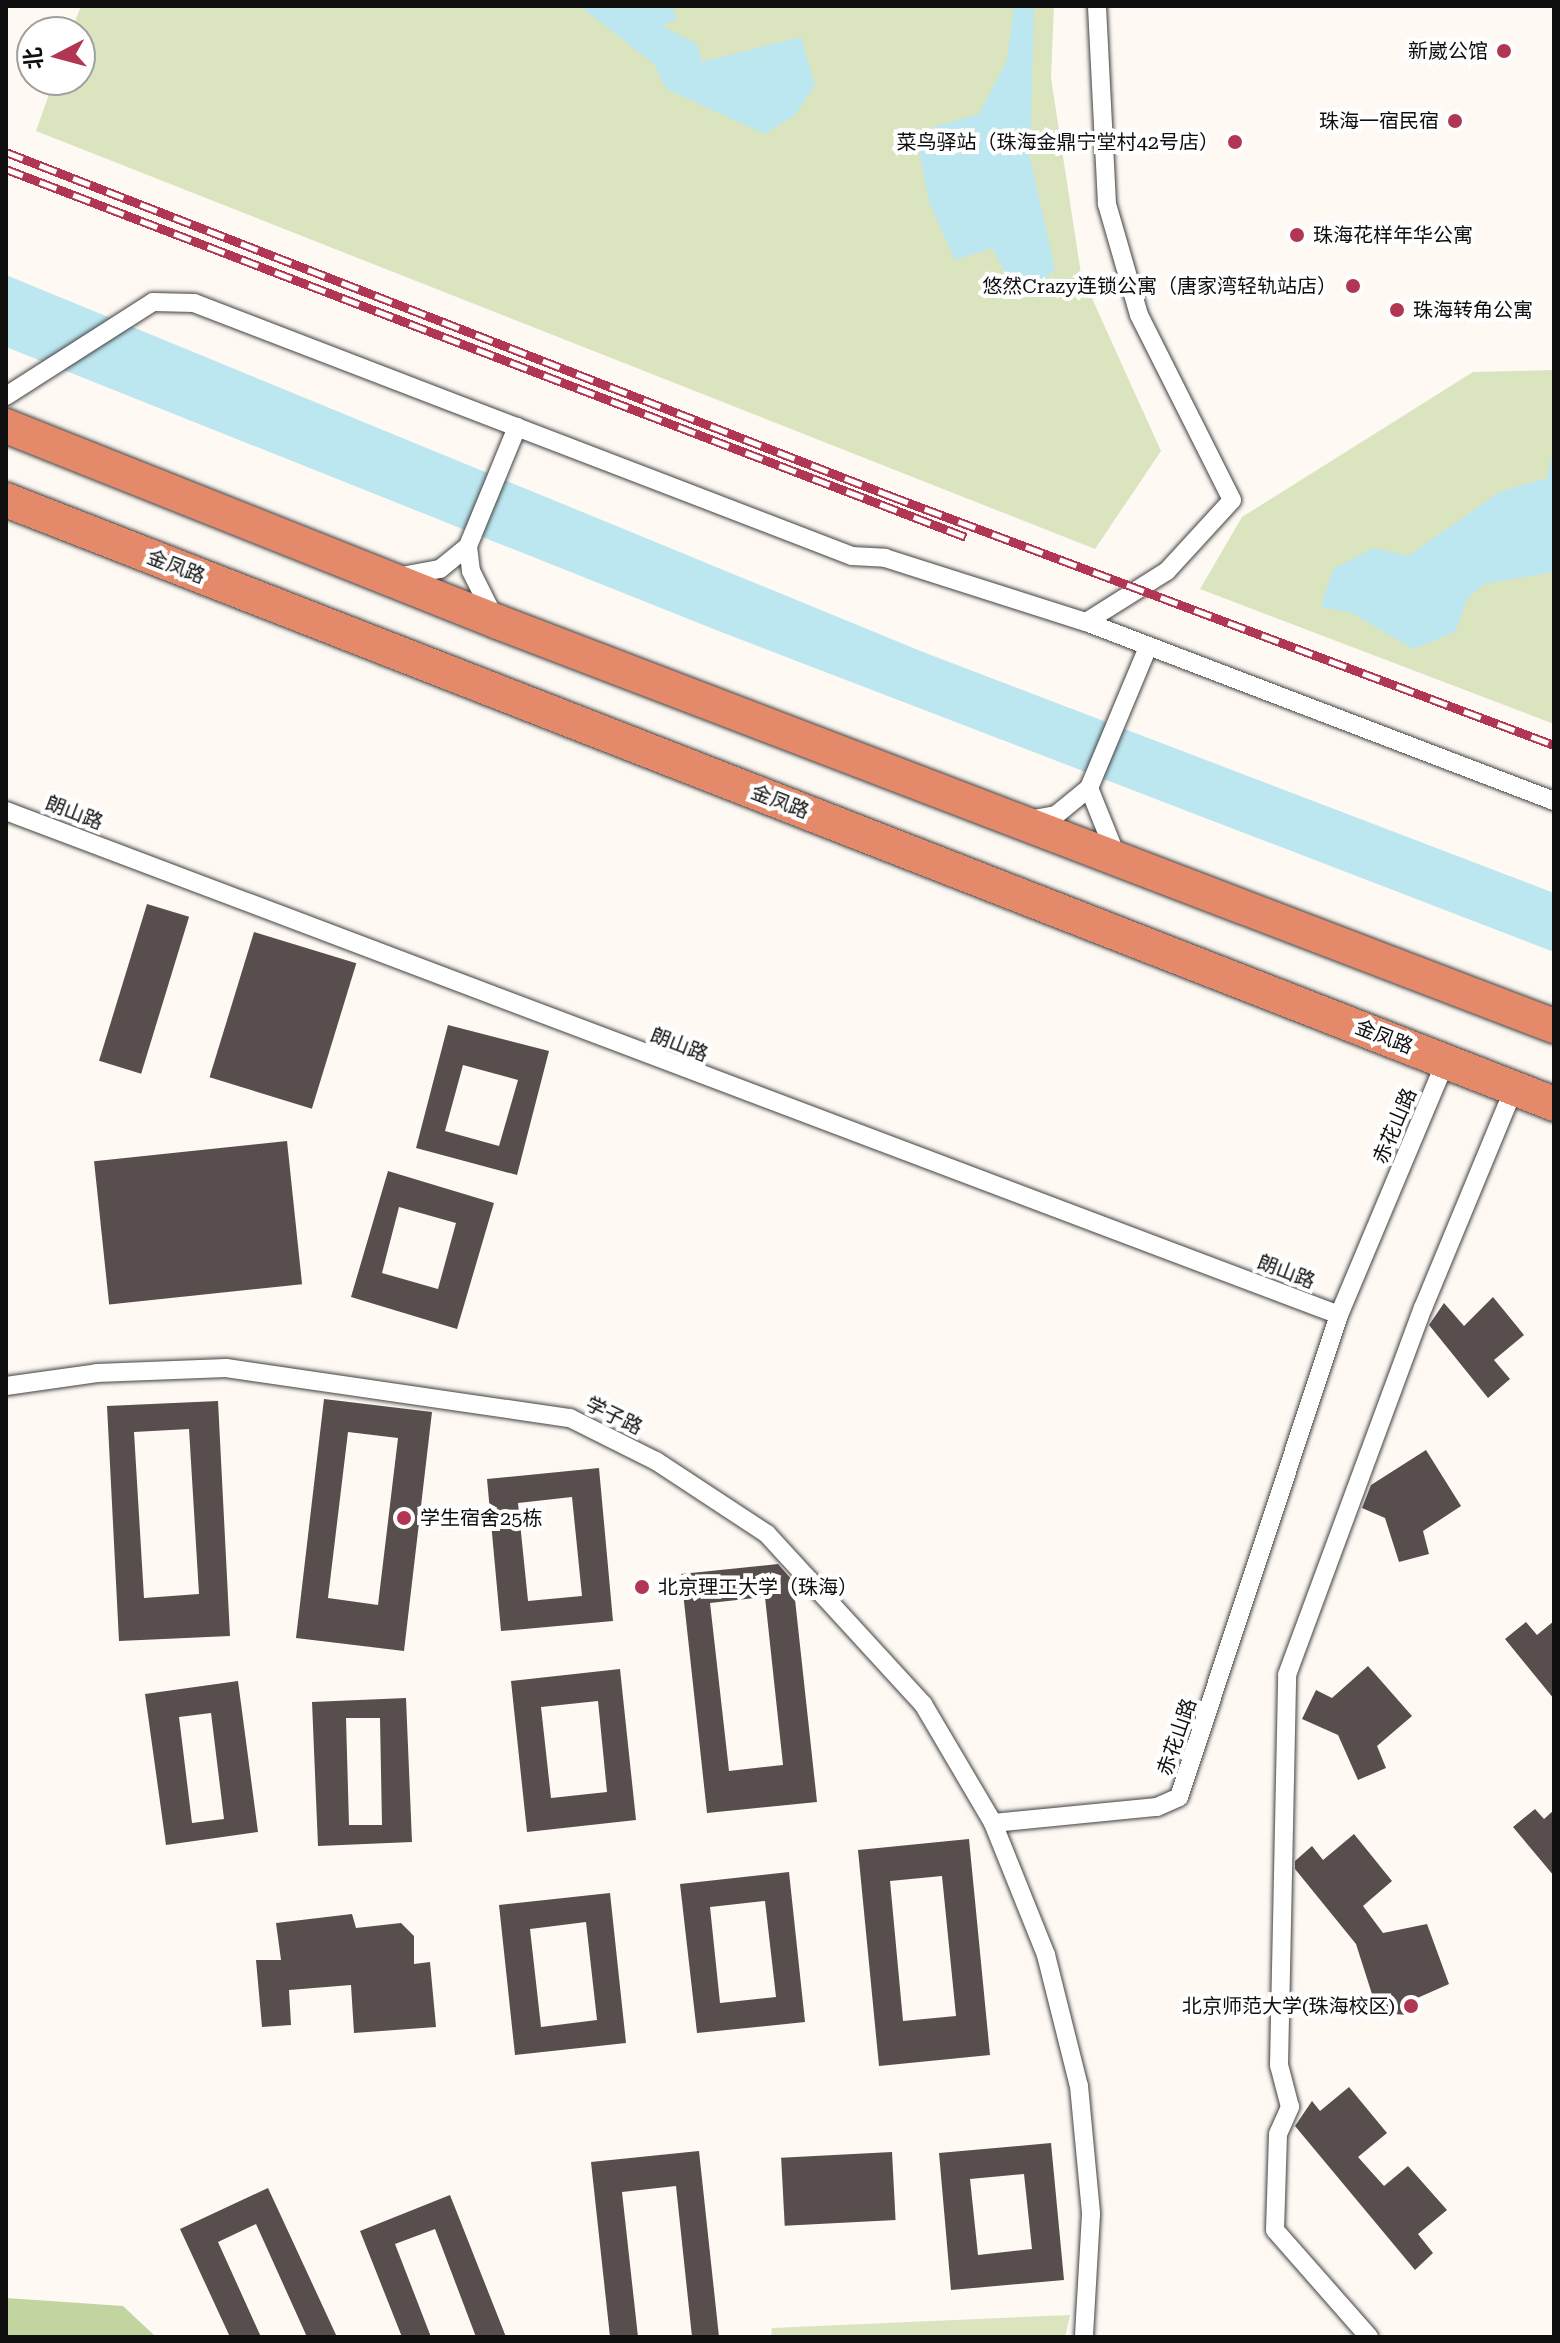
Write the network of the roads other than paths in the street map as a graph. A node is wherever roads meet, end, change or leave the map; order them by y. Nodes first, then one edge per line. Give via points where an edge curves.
1 (1097, 6) edge
2 (6, 396) edge
3 (6, 426) edge
4 (517, 427) junction
5 (6, 500) edge
6 (470, 541) junction
7 (393, 577) junction
8 (498, 622) junction
9 (1086, 622) junction
10 (1148, 647) junction
11 (1089, 788) junction
12 (1554, 801) edge
13 (6, 811) edge
14 (1021, 822) junction
15 (1116, 856) junction
16 (1554, 1026) edge
17 (1446, 1061) junction
18 (1514, 1088) junction
19 (1554, 1104) edge
20 (1339, 1315) junction
21 (6, 1386) edge
22 (993, 1823) junction
23 (1084, 2337) edge
24 (1369, 2337) edge

1 - 9 street via 1107,204 1139,315 1232,500 1167,571
2 - 4 street via 153,302 194,303
3 - 7 highway
4 - 6 street
4 - 9 street via 852,556 885,558
5 - 17 highway, 金凤路
6 - 7 street via 440,569
6 - 8 street via 471,571
7 - 8 highway
8 - 14 highway
9 - 10 street
10 - 11 street
10 - 12 street
11 - 14 street via 1056,815
11 - 15 street
13 - 20 street, 朗山路
14 - 15 highway
15 - 16 highway
17 - 18 highway, 金凤路
17 - 20 street, 赤花山路
18 - 19 highway, 金凤路
18 - 24 street via 1418,1321 1287,1675 1279,2065 1290,2107 1278,2134 1275,2230
20 - 22 street, 赤花山路 via 1179,1797 1157,1807
21 - 22 street, 学子路 via 97,1373 226,1368 570,1418 656,1461 767,1534 923,1704
22 - 23 street via 1046,1955 1079,2086 1091,2214

